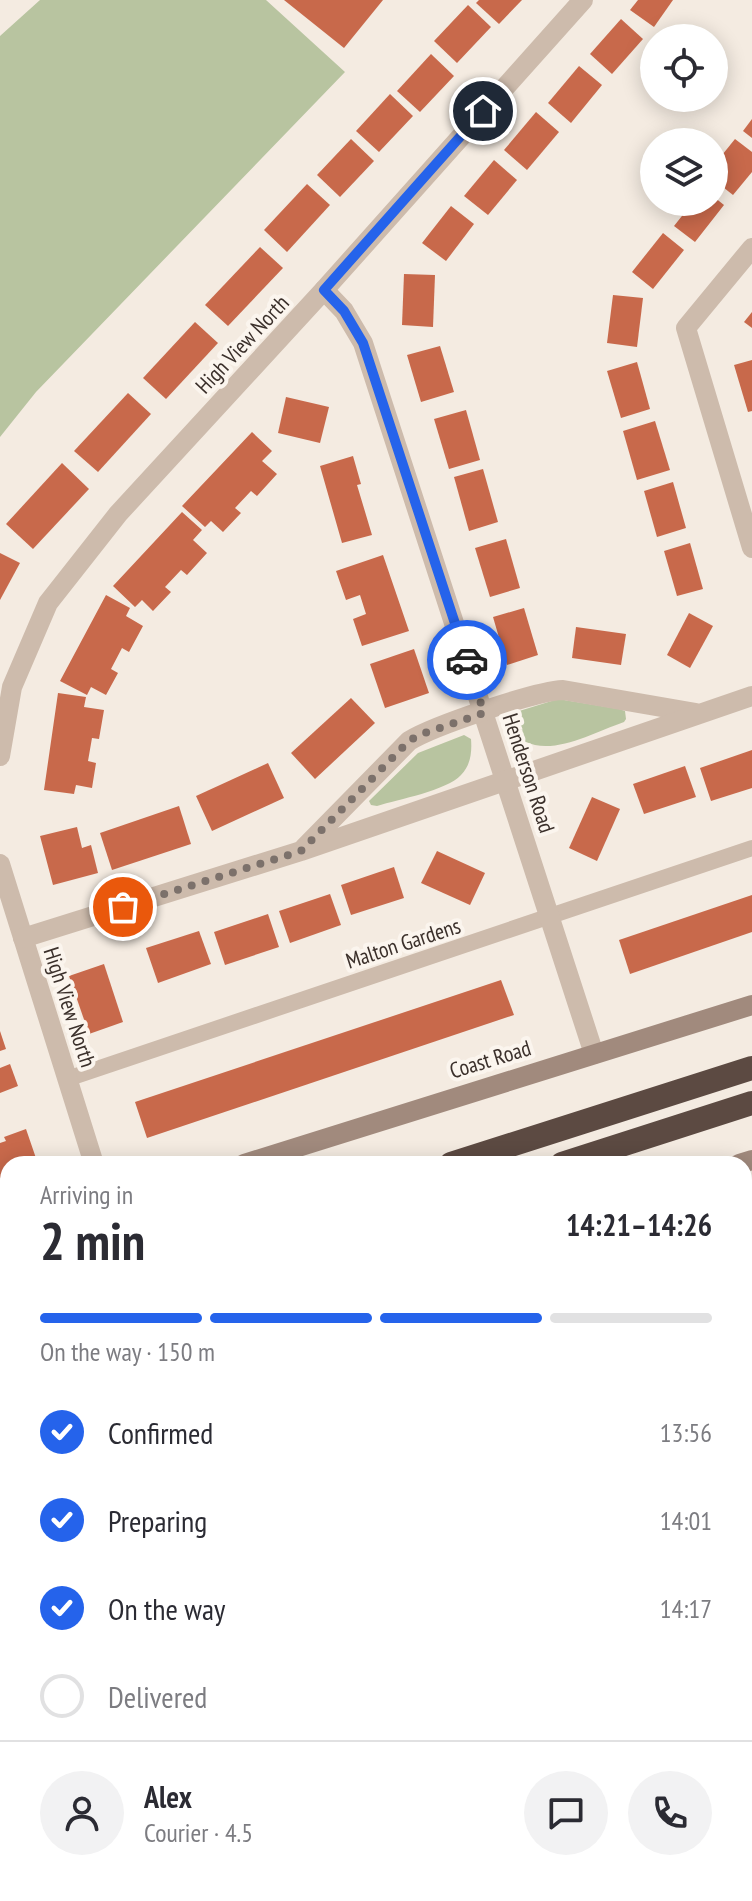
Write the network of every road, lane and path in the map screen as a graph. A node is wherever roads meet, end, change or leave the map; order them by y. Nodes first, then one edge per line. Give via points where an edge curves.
1 (583, 0) edge
2 (752, 248) edge
3 (324, 290) junction
4 (752, 548) edge
5 (752, 696) edge
6 (484, 713) junction
7 (700, 713) junction
8 (0, 756) edge
9 (506, 780) junction
10 (752, 848) edge
11 (301, 851) junction
12 (0, 864) edge
13 (550, 917) junction
14 (23, 938) junction
15 (752, 1005) edge
16 (594, 1054) junction
17 (752, 1068) edge
18 (67, 1079) junction
19 (752, 1103) edge
20 (91, 1156) edge
21 (269, 1156) edge
22 (476, 1156) edge
23 (587, 1156) edge

1 - 3 street, High View North
2 - 4 street via 686,328
3 - 6 street, Henderson Road via 363,343
3 - 8 street, High View North via 118,514 48,603 12,687
5 - 7 street
6 - 7 street via 563,690
6 - 9 street, Henderson Road
6 - 11 street via 409,741
7 - 9 street
9 - 11 street
9 - 13 street, Henderson Road
10 - 13 lane, Malton Gardens
11 - 14 street
12 - 14 street, High View North
13 - 16 street, Henderson Road
13 - 18 lane, Malton Gardens
14 - 18 street, High View North
15 - 16 street, Coast Road
16 - 21 street, Coast Road
17 - 22 highway
18 - 20 street, High View North
19 - 23 highway

